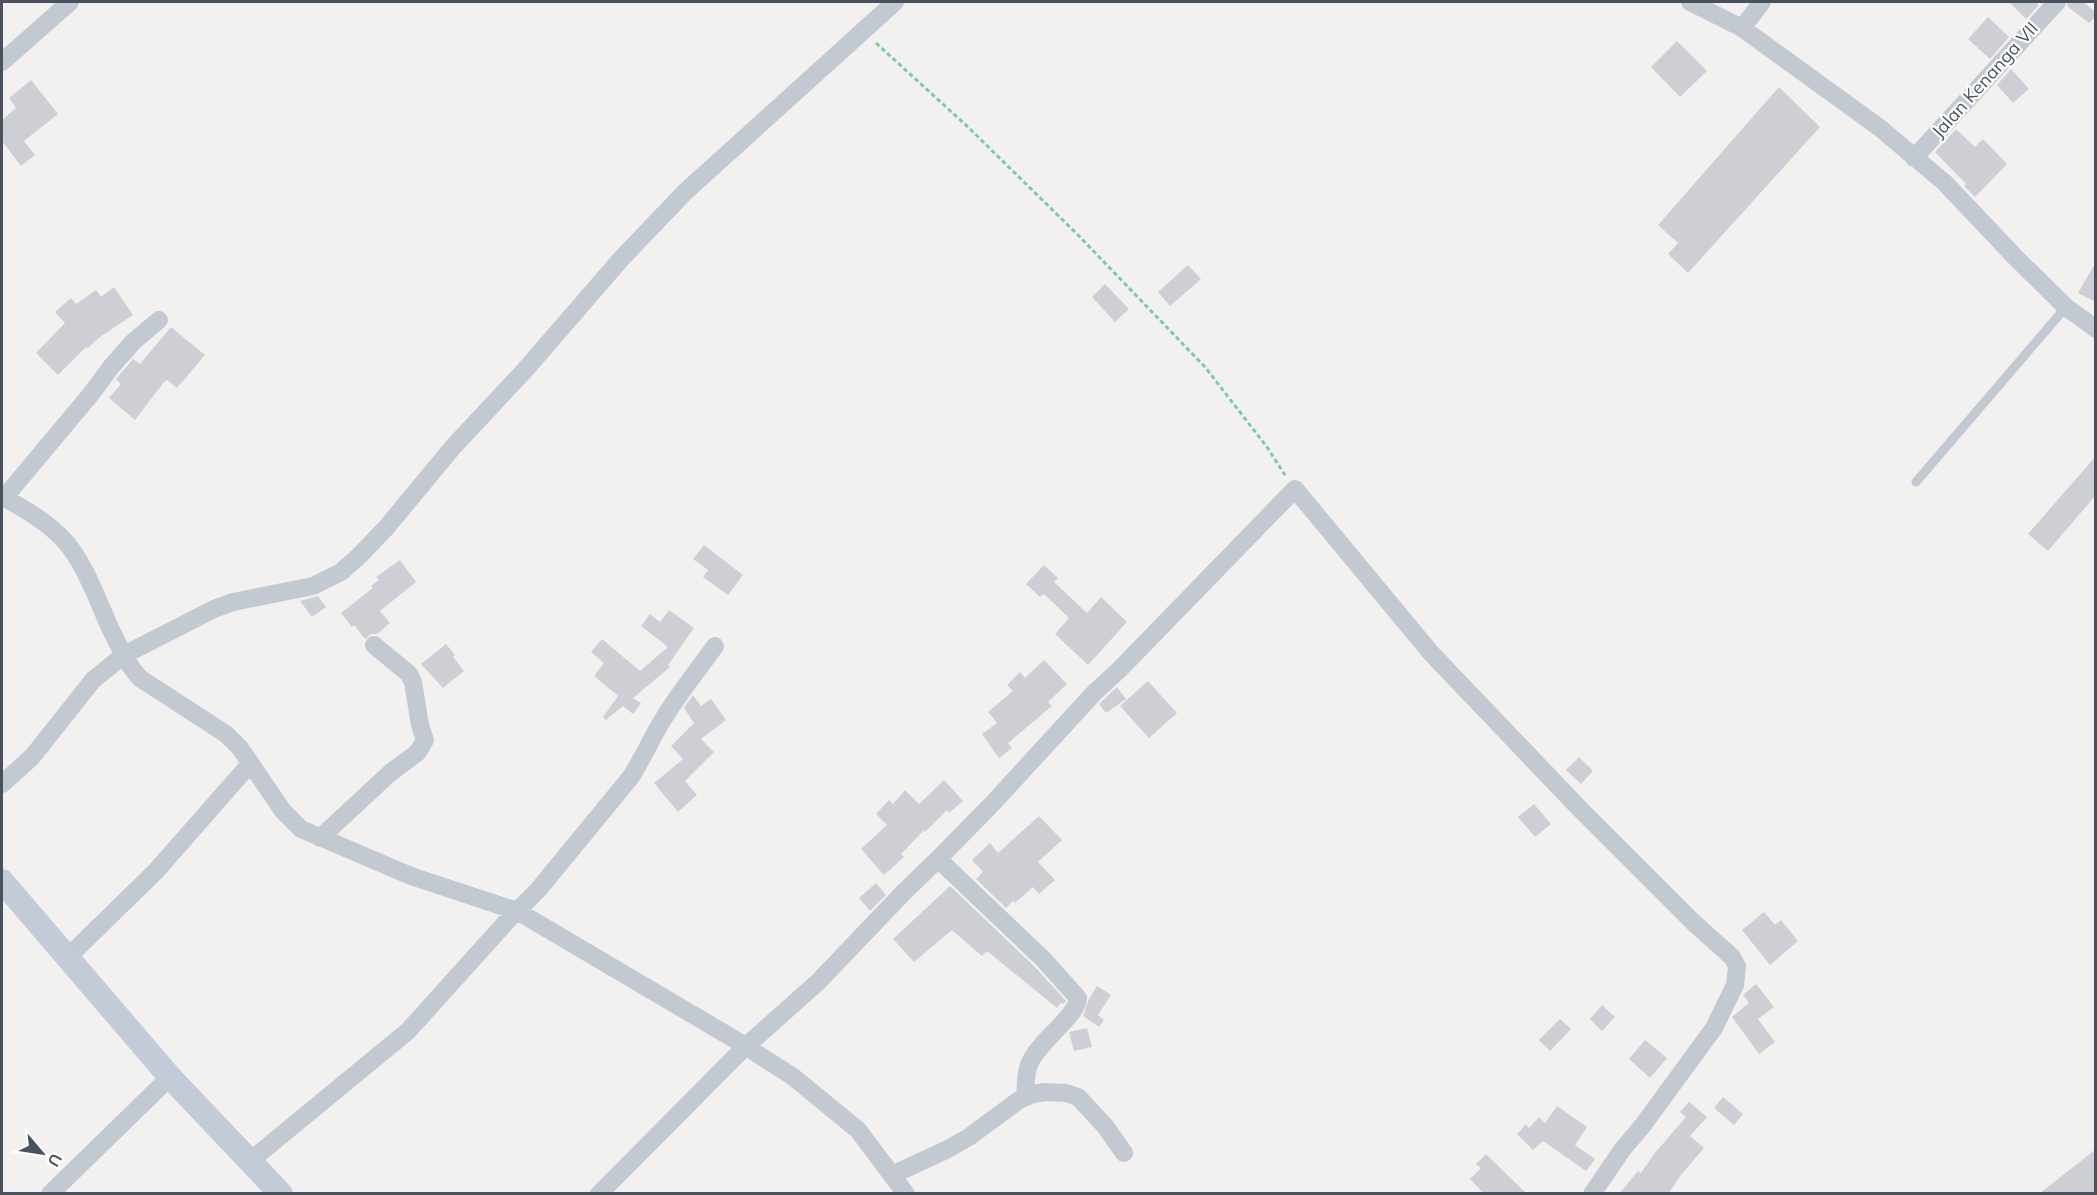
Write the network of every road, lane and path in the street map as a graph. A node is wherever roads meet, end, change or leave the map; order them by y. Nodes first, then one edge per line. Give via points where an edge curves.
1 (70, 2) edge
2 (893, 2) edge
3 (1690, 2) edge
4 (1762, 2) edge
5 (2057, 2) edge
6 (1742, 28) junction
7 (864, 31) junction
8 (2, 62) edge
9 (1914, 158) junction
10 (2066, 307) junction
11 (159, 320) dead end
12 (2096, 329) edge
13 (1916, 482) dead end
14 (1295, 489) junction
15 (3, 498) edge
16 (374, 645) dead end
17 (715, 646) dead end
18 (124, 655) junction
19 (250, 764) junction
20 (2, 784) edge
21 (320, 838) junction
22 (939, 859) junction
23 (2, 881) edge
24 (517, 911) junction
25 (67, 958) junction
26 (745, 1047) junction
27 (170, 1077) junction
28 (1025, 1097) junction
29 (1124, 1153) dead end
30 (250, 1161) junction
31 (892, 1175) junction
32 (50, 1194) edge
33 (281, 1194) edge
34 (599, 1194) edge
35 (906, 1194) edge
36 (1592, 1194) edge

1 - 8 street
2 - 7 street
3 - 6 street
4 - 6 street
5 - 9 street, Jalan Kenanga VII
6 - 9 street via 1880,128
7 - 14 path via 1079,236 1205,367
7 - 18 street via 773,110 621,259 386,528 341,572 313,586 214,609
9 - 10 street via 1945,183
10 - 12 street
10 - 13 lane
11 - 15 street via 111,367
14 - 22 street via 1094,693
14 - 36 street via 1431,653 1737,966 1736,985 1714,1028
15 - 18 street via 51,528 74,552
16 - 21 street via 410,674 425,740 418,752
17 - 24 street via 670,708 630,778
18 - 19 street via 141,679 226,734
18 - 20 street via 93,680 32,757
19 - 21 street via 288,818
19 - 25 street via 156,871
21 - 24 street via 411,876
22 - 26 street via 818,982
22 - 28 street via 1043,958 1078,998 1071,1014 1032,1058
23 - 25 street
24 - 26 street
24 - 30 street via 408,1031
25 - 27 street
26 - 31 street via 792,1076 858,1130
26 - 34 street
27 - 30 street
27 - 32 street
28 - 29 street via 1045,1092 1078,1097 1105,1125
28 - 31 street via 946,1150
30 - 33 street
31 - 35 street

